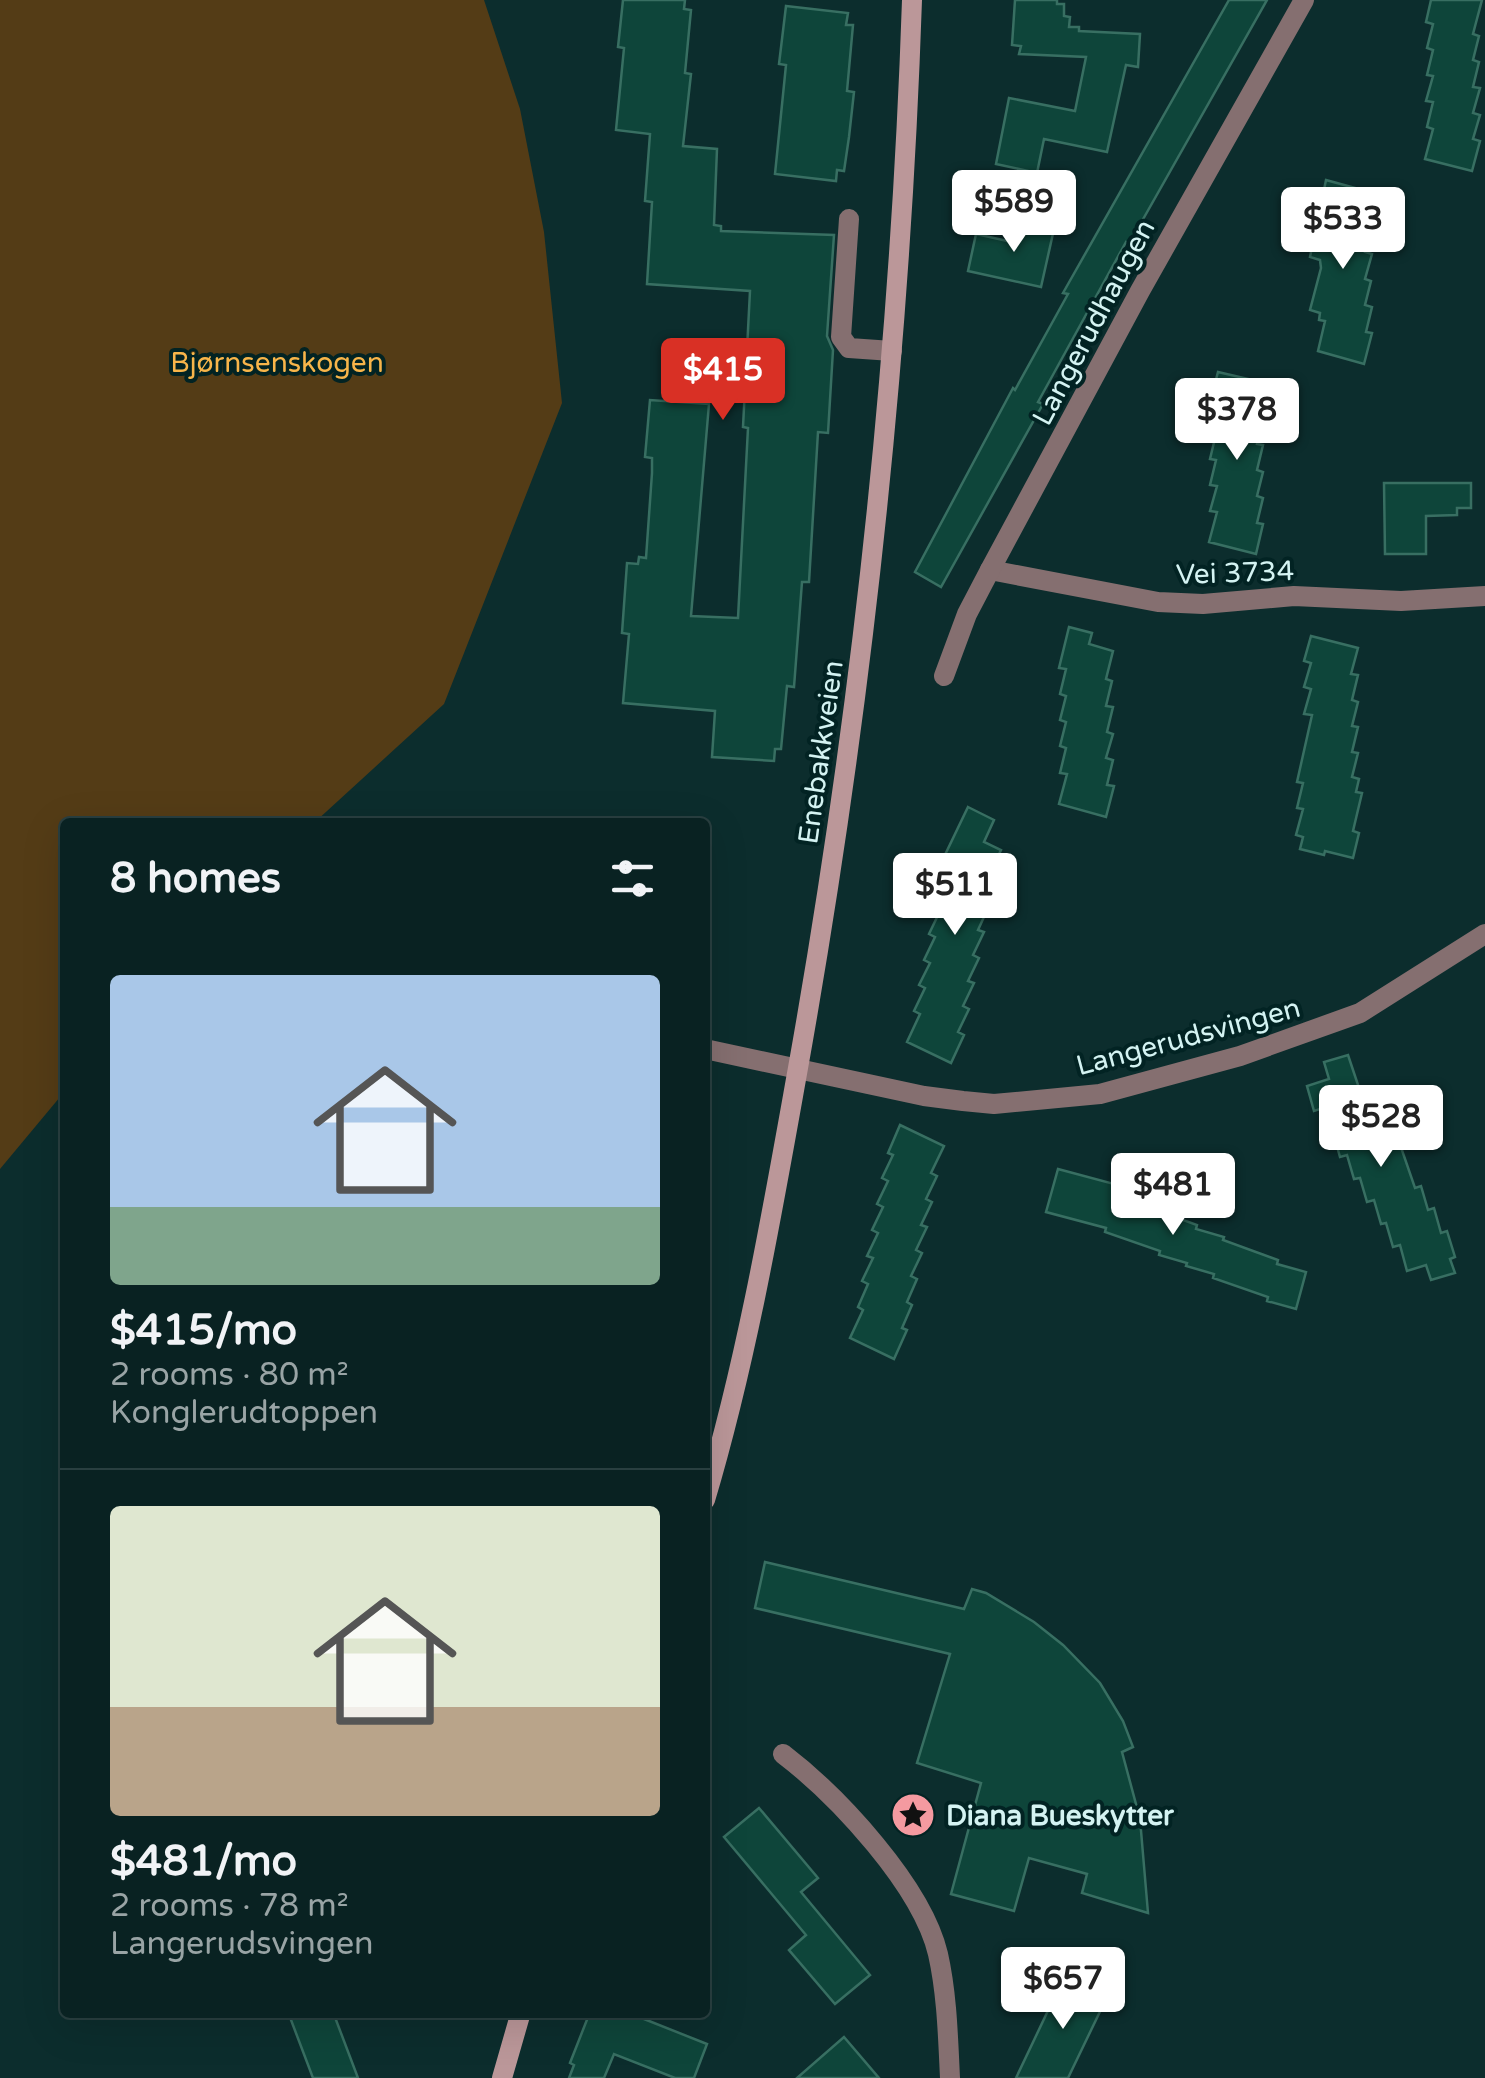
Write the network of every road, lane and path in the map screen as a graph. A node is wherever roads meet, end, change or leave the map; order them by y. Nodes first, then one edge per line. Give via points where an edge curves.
1 (912, 0) edge
2 (1304, 0) edge
3 (848, 219) dead end
4 (892, 352) junction
5 (990, 570) junction
6 (1485, 596) edge
7 (944, 676) dead end
8 (1485, 934) edge
9 (710, 1050) edge
10 (798, 1067) junction
11 (710, 1480) edge
12 (783, 1754) dead end
13 (519, 2018) edge
14 (502, 2078) edge
15 (950, 2078) edge

1 - 4 main road, Enebakkveien
2 - 5 street, Langerudhaugen
3 - 4 street via 841,337 850,348
4 - 10 main road, Enebakkveien via 860,660
5 - 6 street, Vei 3734 via 1158,602
5 - 7 street, Langerudhaugen
8 - 10 street, Langerudsvingen via 1360,1013 1240,1056 1100,1094 994,1104 924,1096
9 - 10 street, Langerudsvingen
10 - 11 main road, Enebakkveien via 750,1321
12 - 15 street via 890,1863 926,1922 938,1953
13 - 14 main road

